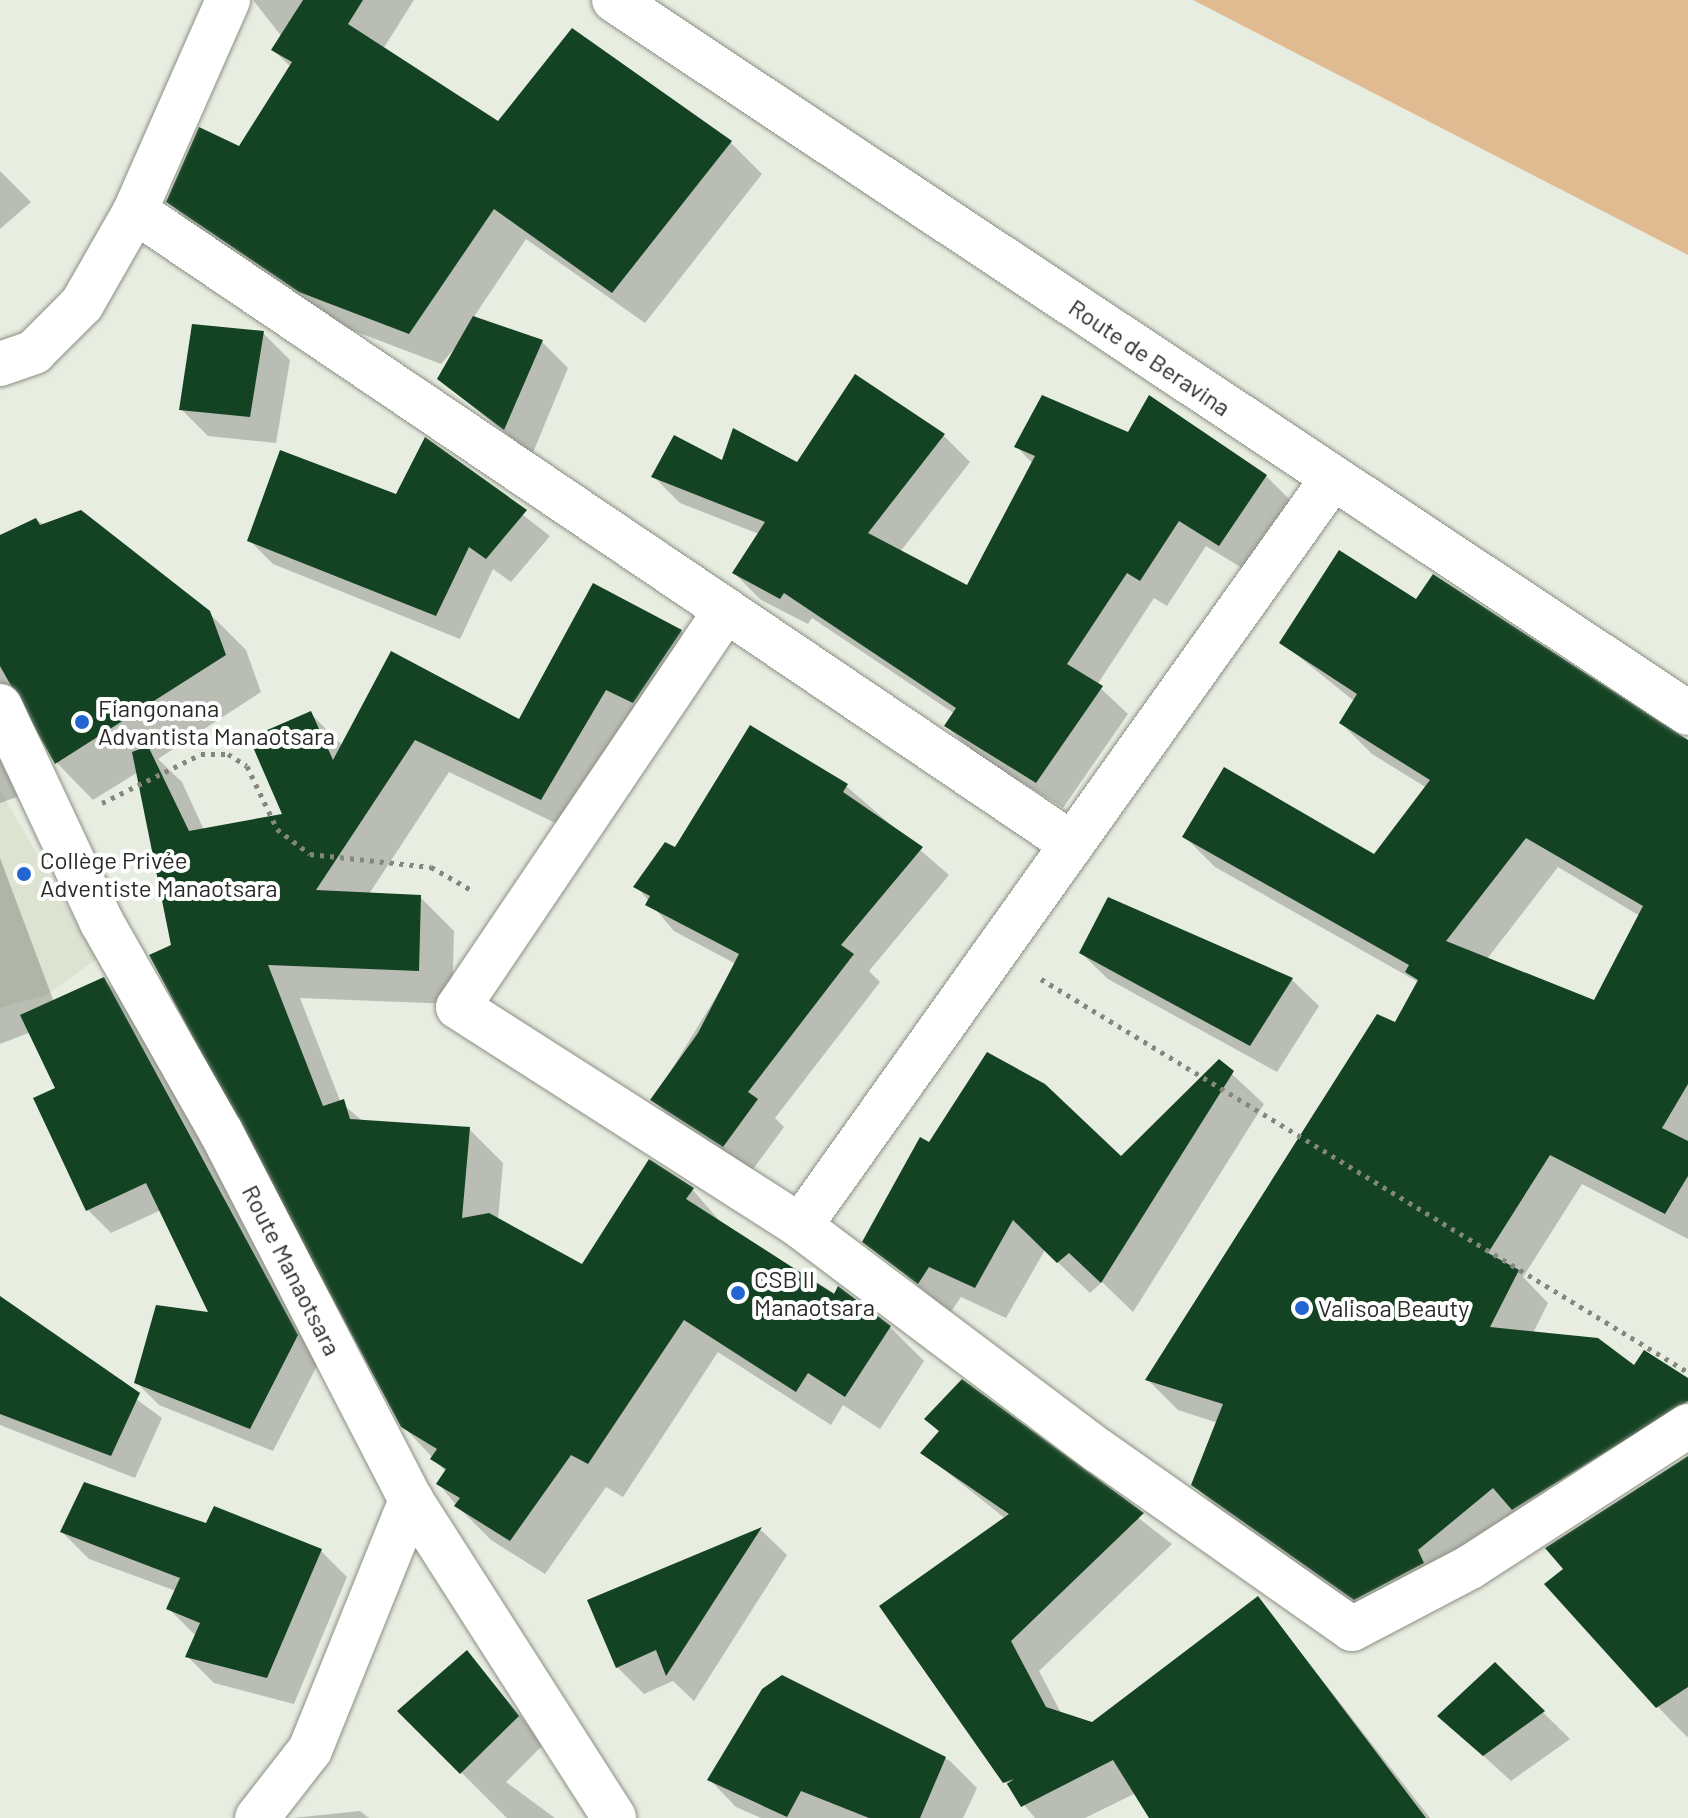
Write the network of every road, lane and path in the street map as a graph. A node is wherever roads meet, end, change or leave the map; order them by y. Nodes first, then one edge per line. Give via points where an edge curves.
1 (228, 0) edge
2 (614, 0) edge
3 (135, 211) junction
4 (0, 364) edge
5 (1332, 479) junction
6 (726, 610) junction
7 (0, 706) edge
8 (1688, 713) edge
9 (56, 825) junction
10 (1072, 844) junction
11 (515, 916) junction
12 (996, 951) junction
13 (800, 1226) junction
14 (1688, 1372) edge
15 (1688, 1426) edge
16 (411, 1500) junction
17 (257, 1818) edge
18 (614, 1818) edge

1 - 3 street
2 - 5 street, Route de Beravina
3 - 4 street via 82,304 34,352
3 - 6 street
5 - 8 street, Route de Beravina
5 - 10 street
6 - 10 street
6 - 11 street
7 - 9 street, Route Manaotsara
9 - 11 path via 201,754 228,754 247,766 277,829 310,854 431,867
9 - 16 street, Route Manaotsara
10 - 12 street
11 - 13 street via 458,1007
12 - 13 street
12 - 14 path
13 - 15 street via 1099,1451 1352,1629 1470,1567
16 - 17 street via 310,1750
16 - 18 street, Route Manaotsara

